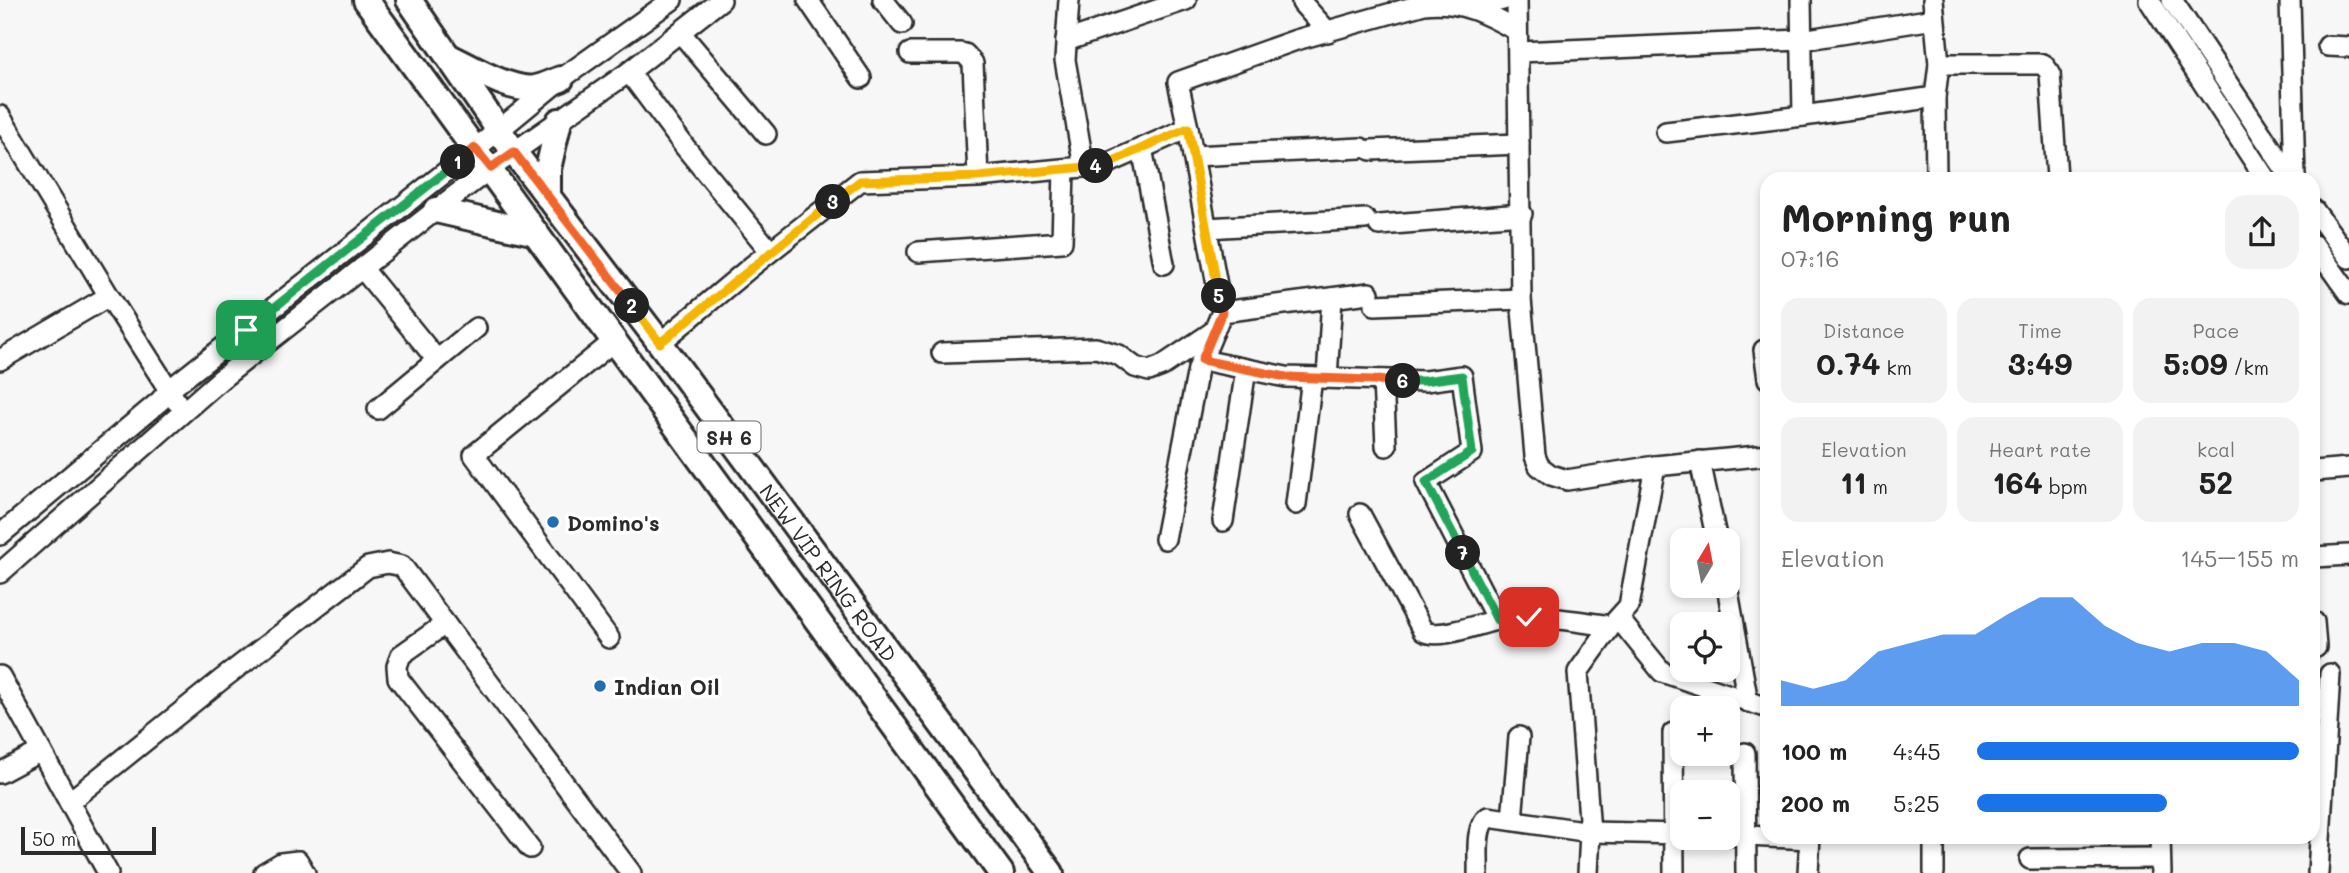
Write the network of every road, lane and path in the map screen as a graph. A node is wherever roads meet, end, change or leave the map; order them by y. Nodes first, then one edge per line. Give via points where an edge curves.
1 (366, 0) edge
2 (408, 0) edge
3 (672, 0) edge
4 (721, 0) edge
5 (808, 0) edge
6 (883, 0) edge
7 (1069, 0) edge
8 (1186, 0) edge
9 (1503, 0) edge
10 (1517, 0) edge
11 (1801, 0) edge
12 (2149, 0) edge
13 (2172, 0) edge
14 (2290, 0) edge
15 (1301, 1) edge
16 (1473, 7) junction
17 (1933, 9) edge
18 (902, 24) dead end
19 (1516, 30) junction
20 (680, 32) junction
21 (1328, 32) junction
22 (1302, 38) junction
23 (1802, 40) junction
24 (1066, 41) junction
25 (2328, 46) dead end
26 (2349, 47) edge
27 (1519, 52) junction
28 (911, 53) dead end
29 (447, 56) junction
30 (1939, 64) junction
31 (629, 72) junction
32 (861, 78) dead end
33 (561, 79) junction
34 (1935, 97) junction
35 (1803, 116) junction
36 (0, 117) edge
37 (559, 121) junction
38 (1188, 128) junction
39 (499, 130) junction
40 (1666, 132) dead end
41 (766, 134) dead end
42 (1519, 144) junction
43 (475, 148) junction
44 (1142, 148) junction
45 (514, 152) junction
46 (1193, 156) junction
47 (1084, 167) junction
48 (491, 168) junction
49 (1064, 169) junction
50 (1936, 172) edge
51 (2057, 172) edge
52 (2261, 172) edge
53 (2289, 172) edge
54 (2293, 172) edge
55 (978, 177) junction
56 (548, 197) junction
57 (436, 210) junction
58 (1522, 215) junction
59 (2320, 218) edge
60 (1207, 228) junction
61 (536, 233) junction
62 (771, 251) junction
63 (2320, 251) edge
64 (918, 252) dead end
65 (2348, 255) edge
66 (2320, 256) edge
67 (1164, 264) dead end
68 (362, 268) junction
69 (2349, 294) edge
70 (109, 296) junction
71 (1332, 298) junction
72 (1521, 299) junction
73 (1222, 312) junction
74 (476, 328) dead end
75 (1214, 331) junction
76 (614, 341) junction
77 (660, 343) junction
78 (942, 353) dead end
79 (0, 360) edge
80 (437, 360) junction
81 (1202, 360) junction
82 (1246, 369) junction
83 (1319, 378) junction
84 (1382, 380) junction
85 (169, 390) junction
86 (378, 409) dead end
87 (183, 412) junction
88 (719, 423) junction
89 (690, 446) junction
90 (1386, 446) dead end
91 (1760, 456) edge
92 (1700, 461) junction
93 (1655, 466) junction
94 (2349, 468) edge
95 (2320, 470) edge
96 (1296, 504) dead end
97 (1360, 514) dead end
98 (1223, 521) dead end
99 (1714, 528) edge
100 (0, 535) edge
101 (1165, 539) dead end
102 (2349, 555) edge
103 (2320, 557) edge
104 (0, 573) edge
105 (1729, 598) edge
106 (1497, 620) junction
107 (1615, 623) junction
108 (445, 624) junction
109 (873, 634) junction
110 (609, 638) dead end
111 (843, 656) junction
112 (2330, 674) dead end
113 (0, 676) edge
114 (1748, 702) junction
115 (1760, 706) edge
116 (1519, 737) dead end
117 (41, 751) junction
118 (1745, 753) dead end
119 (0, 773) edge
120 (69, 802) junction
121 (1740, 805) edge
122 (1512, 820) junction
123 (1590, 832) junction
124 (1670, 834) edge
125 (1740, 836) edge
126 (1760, 837) edge
127 (2320, 840) edge
128 (1810, 844) edge
129 (1934, 844) edge
130 (2160, 844) edge
131 (2320, 844) edge
132 (530, 848) dead end
133 (1740, 848) edge
134 (1677, 850) edge
135 (2030, 859) dead end
136 (2161, 865) edge
137 (108, 873) edge
138 (264, 873) edge
139 (305, 873) edge
140 (631, 873) edge
141 (1001, 873) edge
142 (1051, 873) edge
143 (1478, 873) edge
144 (1587, 873) edge
145 (1674, 873) edge
146 (1746, 873) edge
147 (1808, 873) edge
148 (1934, 873) edge
149 (2318, 873) edge

1 - 43 main road, NEW VIP RING ROAD / SH 6
2 - 29 main road, NEW VIP RING ROAD / SH 6
3 - 33 street
4 - 20 street
5 - 32 street
6 - 18 street
7 - 24 street
8 - 24 street
9 - 16 street
10 - 19 street
11 - 23 street
12 - 52 street
13 - 53 street
14 - 54 street
15 - 21 street
15 - 22 street
16 - 19 street
16 - 21 street via 1440,2
17 - 23 street
17 - 30 street
19 - 27 street
20 - 31 street
20 - 41 street
21 - 22 street
22 - 38 street via 1178,82
23 - 27 street
23 - 35 street
24 - 47 street via 1065,60
25 - 26 street
27 - 42 street
28 - 55 street via 960,53 973,63
29 - 33 main road via 522,88 534,89
29 - 39 main road, NEW VIP RING ROAD / SH 6
30 - 34 street
30 - 51 street via 2043,64 2050,73
31 - 37 street
31 - 62 street
33 - 39 street
34 - 35 street
34 - 50 street
35 - 40 street
36 - 70 street
37 - 45 street
37 - 56 main road via 548,169
38 - 44 street
38 - 46 street
39 - 43 street
39 - 45 main road, NEW VIP RING ROAD / SH 6
42 - 46 street
42 - 58 street
43 - 48 main road, NEW VIP RING ROAD / SH 6
43 - 85 street
44 - 47 street via 1104,165
44 - 67 street
45 - 48 street
45 - 56 main road, NEW VIP RING ROAD / SH 6
46 - 60 street
47 - 49 street
48 - 57 street
48 - 61 main road, NEW VIP RING ROAD / SH 6
49 - 55 street
49 - 64 street via 1062,242
55 - 62 street via 860,181
56 - 77 main road, NEW VIP RING ROAD / SH 6
57 - 61 main road
57 - 68 street
58 - 60 street
58 - 72 street
59 - 65 street
60 - 73 street
61 - 76 main road, NEW VIP RING ROAD / SH 6
62 - 77 street
63 - 65 street
66 - 69 street
68 - 80 street
68 - 87 street
70 - 79 street
70 - 85 street
71 - 72 street
71 - 73 street
71 - 83 street
72 - 93 street via 1539,466 1567,480
73 - 75 street
74 - 80 street
75 - 78 street via 1149,371 1096,348
75 - 81 street
76 - 89 main road, NEW VIP RING ROAD / SH 6
76 - 110 street via 474,455
77 - 88 main road, NEW VIP RING ROAD / SH 6
80 - 86 street
81 - 82 street
81 - 101 street
82 - 83 street
82 - 98 street
83 - 84 street
83 - 96 street
84 - 90 street
84 - 106 street via 1462,376 1472,452 1426,482
85 - 87 street
85 - 100 street
87 - 104 street
88 - 89 main road
88 - 109 main road, NEW VIP RING ROAD / SH 6
89 - 111 main road, NEW VIP RING ROAD / SH 6
91 - 92 street
92 - 93 street
92 - 99 street
93 - 107 street via 1629,606
94 - 95 street
97 - 106 street via 1423,631 1443,634
102 - 103 street
105 - 114 street
106 - 107 street
107 - 114 street via 1662,672
107 - 123 street via 1578,672
108 - 120 street via 402,566 388,562 368,567
108 - 132 street via 401,655 398,678
108 - 140 street
109 - 111 main road
109 - 142 main road, NEW VIP RING ROAD / SH 6
111 - 141 main road, NEW VIP RING ROAD / SH 6
112 - 127 street
113 - 117 street
114 - 115 street
116 - 122 street
117 - 119 street
117 - 120 street
118 - 121 street
120 - 137 street
122 - 123 street
122 - 143 street via 1483,820
123 - 124 street
123 - 144 street
125 - 126 street
128 - 147 street
129 - 148 street
130 - 136 street
131 - 149 street
133 - 146 street
134 - 145 street
135 - 136 street
138 - 139 street via 290,860 298,861

